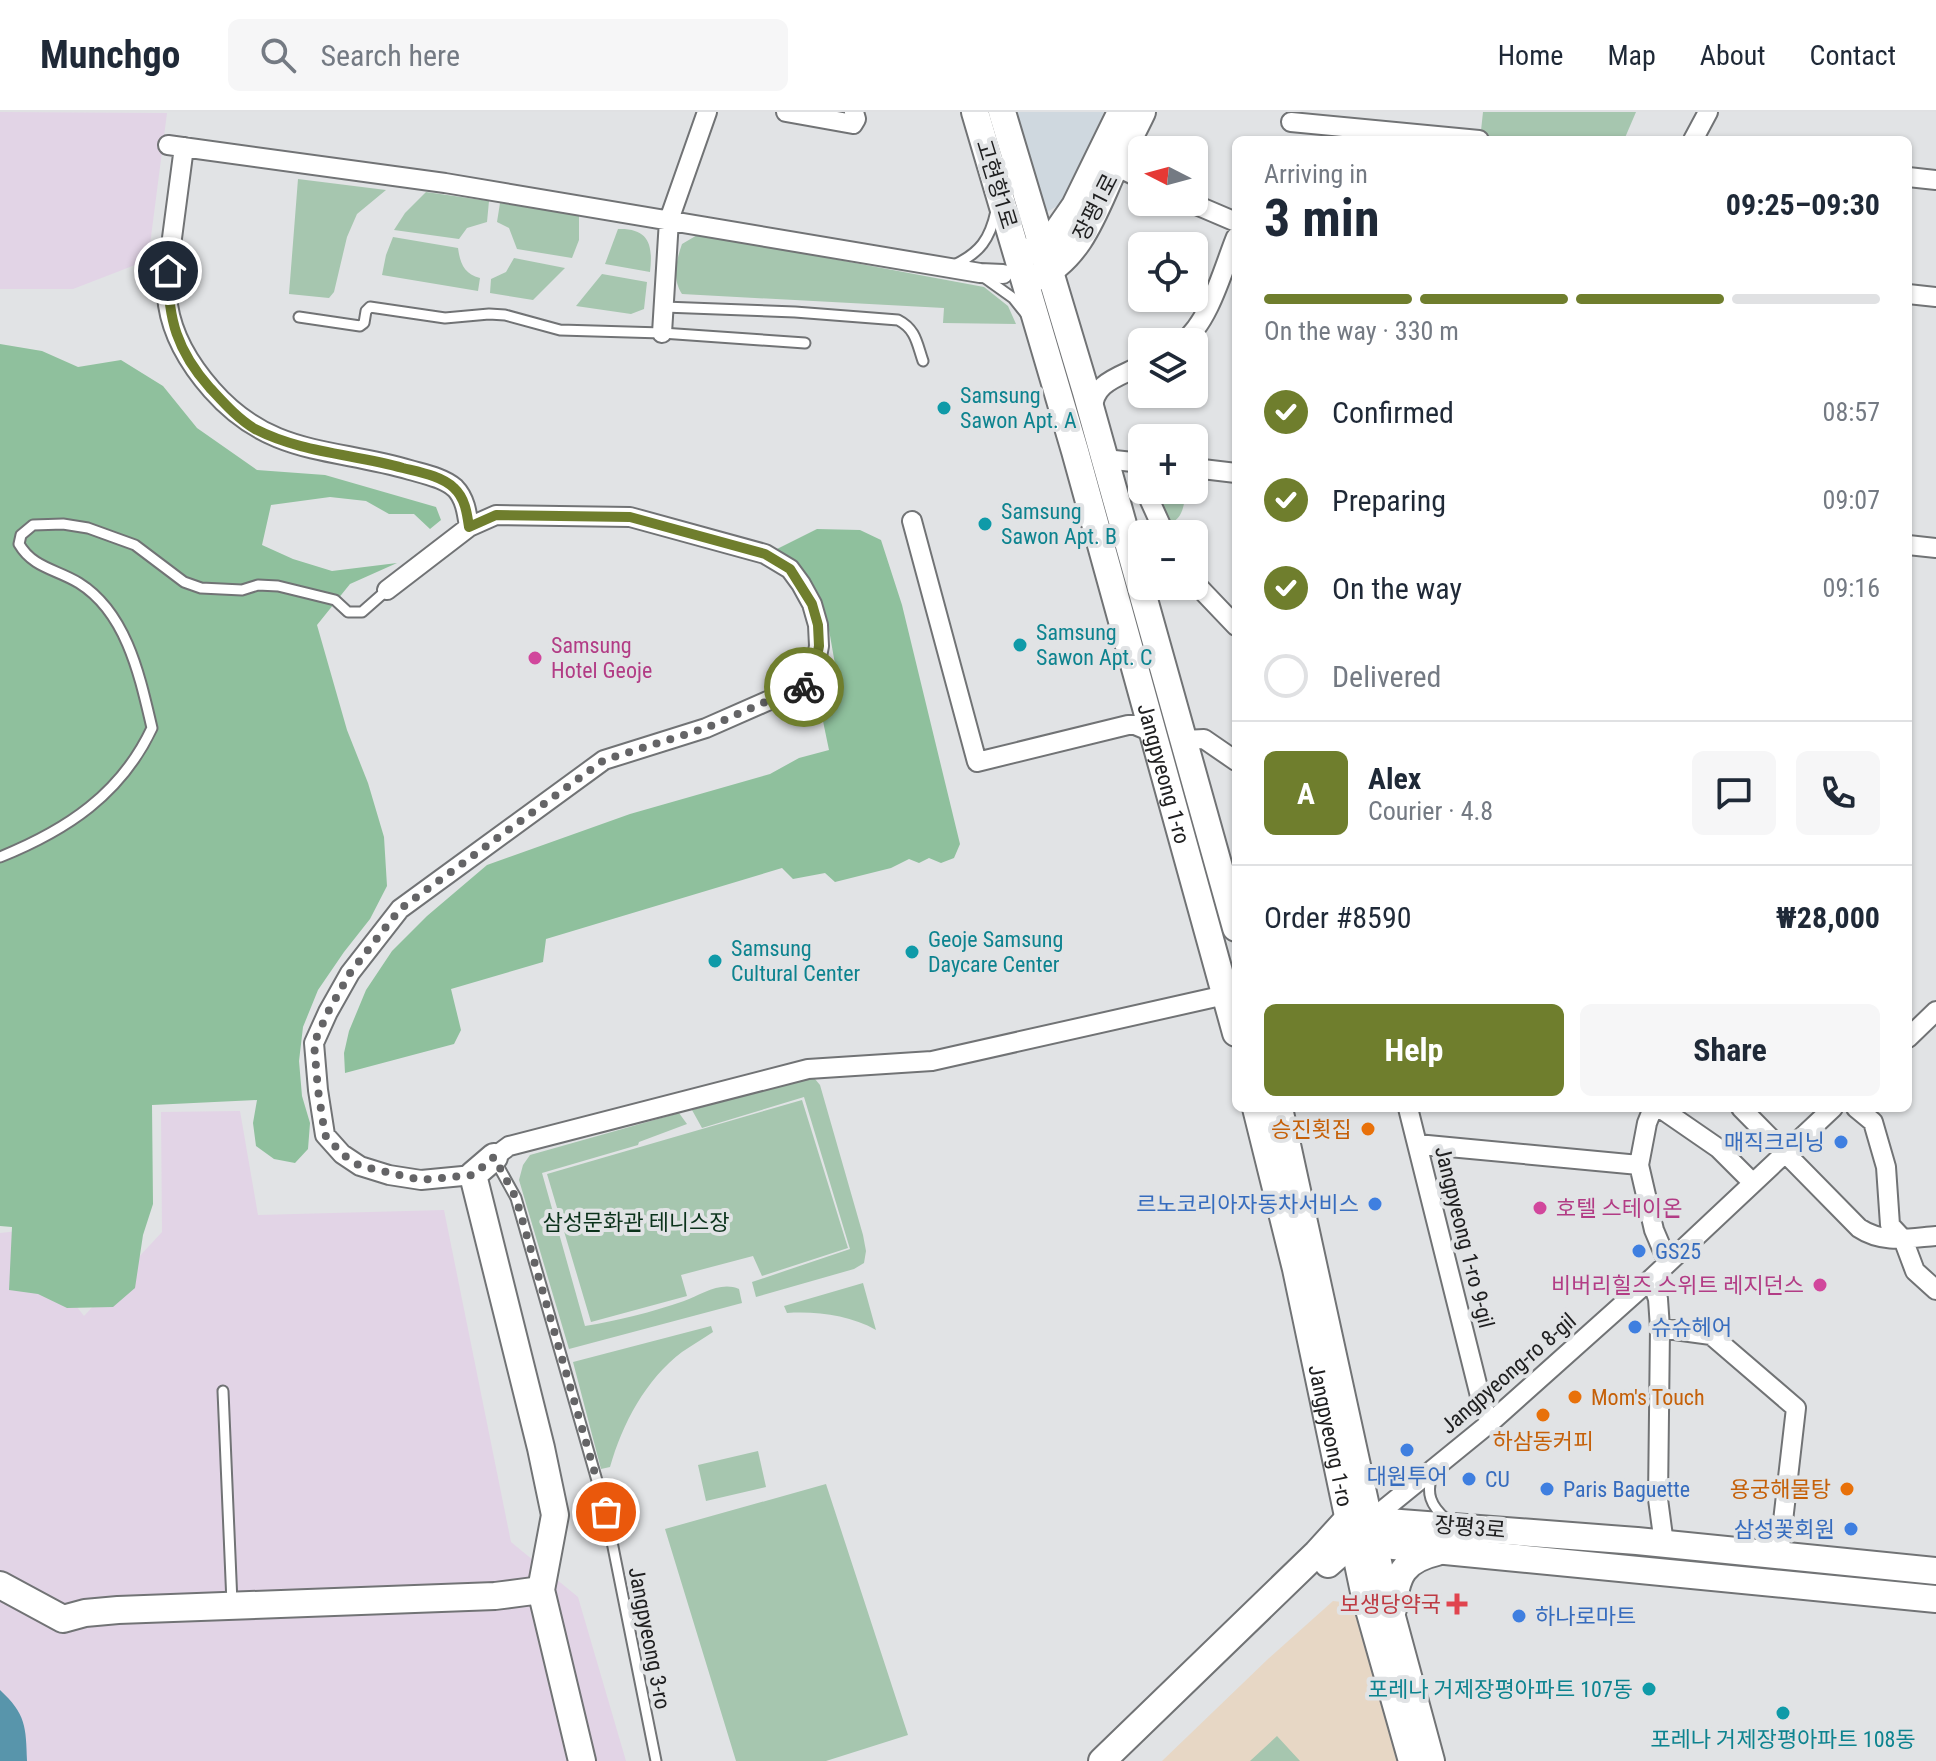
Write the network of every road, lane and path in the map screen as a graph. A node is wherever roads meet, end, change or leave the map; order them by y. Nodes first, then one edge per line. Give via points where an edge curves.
1 (707, 112) edge
2 (786, 112) edge
3 (854, 112) edge
4 (975, 112) edge
5 (1002, 112) edge
6 (1121, 112) edge
7 (1142, 112) edge
8 (1708, 112) edge
9 (1293, 117) edge
10 (1284, 136) edge
11 (1447, 136) edge
12 (1695, 136) edge
13 (1107, 162) junction
14 (1128, 172) edge
15 (1912, 177) edge
16 (1936, 180) edge
17 (998, 188) junction
18 (1208, 210) edge
19 (647, 216) junction
20 (669, 220) junction
21 (1232, 220) edge
22 (690, 224) junction
23 (1080, 237) junction
24 (667, 245) junction
25 (1232, 247) edge
26 (1047, 259) junction
27 (948, 268) junction
28 (1016, 271) junction
29 (975, 272) junction
30 (1912, 294) edge
31 (1936, 297) edge
32 (664, 307) junction
33 (299, 317) dead end
34 (1064, 319) junction
35 (1196, 328) edge
36 (662, 333) junction
37 (1042, 335) junction
38 (805, 343) dead end
39 (923, 361) dead end
40 (1128, 372) edge
41 (1093, 418) junction
42 (1105, 459) junction
43 (1128, 465) edge
44 (1208, 470) edge
45 (1232, 473) edge
46 (912, 521) dead end
47 (469, 527) junction
48 (1912, 545) edge
49 (1936, 548) edge
50 (387, 590) joint
51 (1208, 597) edge
52 (1232, 622) edge
53 (1143, 695) junction
54 (1154, 733) junction
55 (1185, 740) junction
56 (1232, 758) edge
57 (976, 759) junction
58 (0, 857) edge
59 (1232, 913) edge
60 (1231, 993) edge
61 (1936, 1011) edge
62 (1912, 1034) edge
63 (1257, 1112) edge
64 (1280, 1112) edge
65 (1409, 1112) edge
66 (1651, 1112) edge
67 (1666, 1112) edge
68 (1745, 1112) edge
69 (1829, 1112) edge
70 (1861, 1112) edge
71 (1417, 1144) junction
72 (1786, 1152) junction
73 (494, 1157) junction
74 (1639, 1165) junction
75 (473, 1175) junction
76 (1753, 1183) junction
77 (1936, 1236) edge
78 (1903, 1239) junction
79 (1668, 1263) junction
80 (1651, 1279) junction
81 (1936, 1290) edge
82 (1660, 1328) junction
83 (223, 1391) dead end
84 (1491, 1422) junction
85 (1435, 1467) junction
86 (1456, 1526) junction
87 (1361, 1531) junction
88 (1664, 1544) junction
89 (1444, 1550) junction
90 (1779, 1556) junction
91 (1936, 1571) edge
92 (0, 1585) edge
93 (541, 1590) junction
94 (1936, 1599) edge
95 (232, 1605) junction
96 (1392, 1616) junction
97 (1416, 1758) edge
98 (582, 1761) edge
99 (656, 1761) edge
100 (1102, 1761) edge
101 (1124, 1761) edge

1 - 20 street
2 - 3 street via 853,124
4 - 17 street, 고현항1로
5 - 26 street, 고현항1로
6 - 13 street, 장평1로
7 - 13 street, 장평1로
8 - 12 street
9 - 10 street
9 - 11 street
13 - 14 street
13 - 23 street, 장평1로 via 1093,216
13 - 26 street, 장평1로 via 1052,239
15 - 16 street
17 - 27 lane via 992,233 975,253
17 - 28 street, 고현항1로
18 - 21 street
19 - 20 street
19 - 24 street
19 - 47 street via 185,148 189,157 181,167 168,303 176,336 204,381 227,407 272,436 440,479 463,498
20 - 22 street
20 - 24 street
22 - 24 street
22 - 27 street
23 - 26 street, 장평1로 via 1070,253
23 - 34 street via 1067,276
24 - 32 street
25 - 35 street
26 - 28 street, 장평1로
26 - 34 street, 고현항1로
27 - 29 street
28 - 29 street
28 - 37 street, Jangpyeong 1-ro
29 - 37 lane via 1013,298
30 - 31 street
32 - 36 street
32 - 39 lane via 898,320 914,332
33 - 36 lane via 360,326 370,307 445,318 505,315 560,330
34 - 41 street, Jangpyeong 1-ro
36 - 38 lane
37 - 53 street, Jangpyeong 1-ro
40 - 41 street via 1099,387
41 - 42 street, Jangpyeong 1-ro
42 - 43 street
42 - 55 street, Jangpyeong 1-ro
44 - 45 street
46 - 57 street
47 - 50 street
47 - 75 street via 496,515 630,517 765,554 790,569 801,584 815,614 819,646 803,689 791,696 604,760 565,787 400,909 350,973 314,1043 325,1135 360,1166 389,1175 421,1180
48 - 49 street
50 - 58 lane via 362,612 348,612 335,600 278,586 201,588 111,535 63,524 33,525 19,544 35,563 102,600 134,660 152,728 140,755 99,802
51 - 52 street
53 - 54 street, Jangpyeong 1-ro
53 - 57 street via 1125,715
54 - 57 street via 1128,725
54 - 60 street, Jangpyeong 1-ro
55 - 56 street via 1204,739
55 - 59 street, Jangpyeong 1-ro
60 - 73 street via 932,1061 808,1069 509,1146
61 - 62 street
63 - 87 street, Jangpyeong 1-ro
64 - 87 street, Jangpyeong 1-ro
65 - 71 street, Jangpyeong 1-ro 9-gil
66 - 74 street
67 - 76 street via 1718,1148
68 - 72 street
69 - 72 street, Jangpyeong-ro 8-gil
70 - 78 street via 1873,1122 1886,1167 1890,1225
71 - 74 street
71 - 84 street, Jangpyeong 1-ro 9-gil via 1483,1408
72 - 76 street, Jangpyeong-ro 8-gil
72 - 78 street via 1859,1228 1870,1235
73 - 75 street
73 - 99 lane, Jangpyeong 3-ro via 516,1198 606,1512
74 - 79 street via 1654,1230
75 - 93 street via 555,1515
76 - 79 street, Jangpyeong-ro 8-gil
77 - 78 street
78 - 81 street via 1915,1271
79 - 80 street, Jangpyeong-ro 8-gil
80 - 82 street
80 - 84 street, Jangpyeong-ro 8-gil
82 - 88 street via 1658,1499
82 - 90 street via 1711,1335 1796,1408
83 - 95 lane
84 - 85 street, Jangpyeong-ro 8-gil
85 - 86 lane via 1429,1496
85 - 87 street, Jangpyeong-ro 8-gil
86 - 87 street, 장평3로
86 - 88 street, 장평3로
87 - 89 street, 장평3로
87 - 96 street, Jangpyeong 1-ro
87 - 97 street, Jangpyeong 1-ro via 1364,1592
87 - 100 street via 1317,1553
87 - 101 street
88 - 90 street, 장평3로
89 - 94 street, 장평3로
89 - 96 street via 1416,1558 1400,1575
90 - 91 street, 장평3로
92 - 95 street via 63,1619 107,1611
93 - 95 street
93 - 98 street
96 - 97 street, Jangpyeong 1-ro

